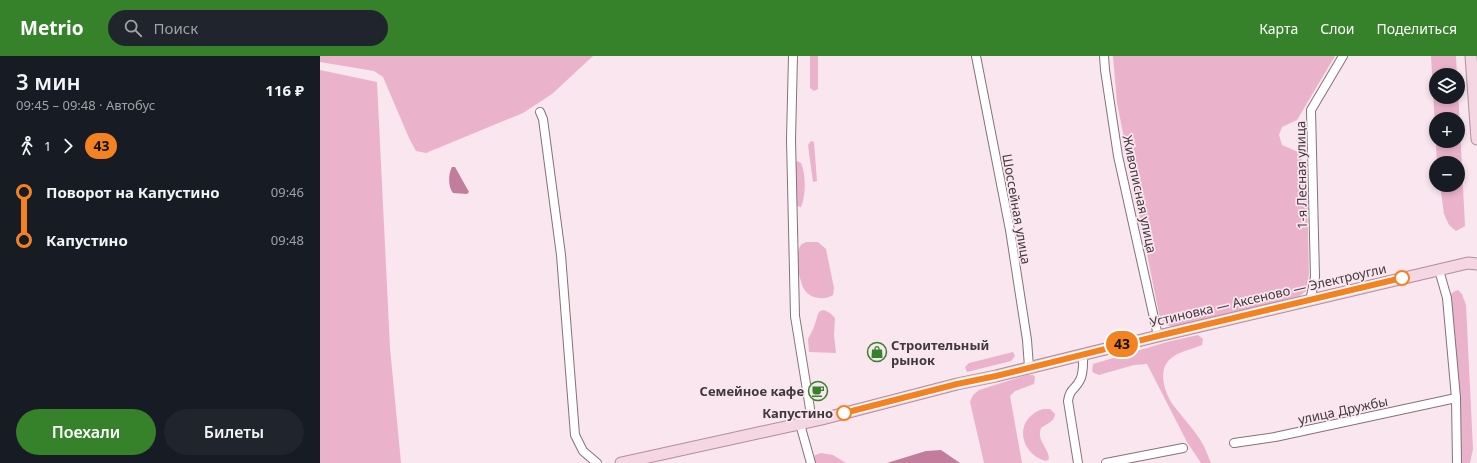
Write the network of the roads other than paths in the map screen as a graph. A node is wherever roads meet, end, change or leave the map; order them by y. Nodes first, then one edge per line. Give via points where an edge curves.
1 (793, 56) edge
2 (976, 56) edge
3 (1104, 56) edge
4 (1343, 56) edge
5 (1471, 56) edge
6 (540, 112) dead end
7 (1477, 139) edge
8 (1477, 264) edge
9 (1439, 270) junction
10 (1310, 301) junction
11 (1158, 336) junction
12 (1083, 354) junction
13 (1028, 367) junction
14 (1456, 398) junction
15 (812, 421) junction
16 (800, 424) junction
17 (1234, 443) dead end
18 (1183, 448) dead end
19 (596, 463) edge
20 (621, 463) edge
21 (811, 463) edge
22 (1078, 463) edge
23 (1106, 463) edge
24 (1457, 463) edge

1 - 15 street via 791,139 795,316
2 - 13 street, Шоссейная улица via 1010,230 1027,340
3 - 11 street, Живописная улица via 1118,156
4 - 10 street, 1-я Лесная улица via 1312,110 1315,277
5 - 7 main road
6 - 19 street via 561,255 575,435 583,451
8 - 9 main road, Устиновка — Аксеново — Электроугли via 1468,263
9 - 10 main road, Устиновка — Аксеново — Электроугли
9 - 14 street via 1447,298
10 - 11 main road, Устиновка — Аксеново — Электроугли
11 - 12 main road, Устиновка — Аксеново — Электроугли
12 - 13 main road, Устиновка — Аксеново — Электроугли
12 - 22 street via 1080,380 1069,393 1068,401
13 - 15 main road, Устиновка — Аксеново — Электроугли
14 - 17 street, улица Дружбы via 1275,437
14 - 24 street
15 - 16 main road, Устиновка — Аксеново — Электроугли
16 - 20 main road, Устиновка — Аксеново — Электроугли
16 - 21 street
18 - 23 street

